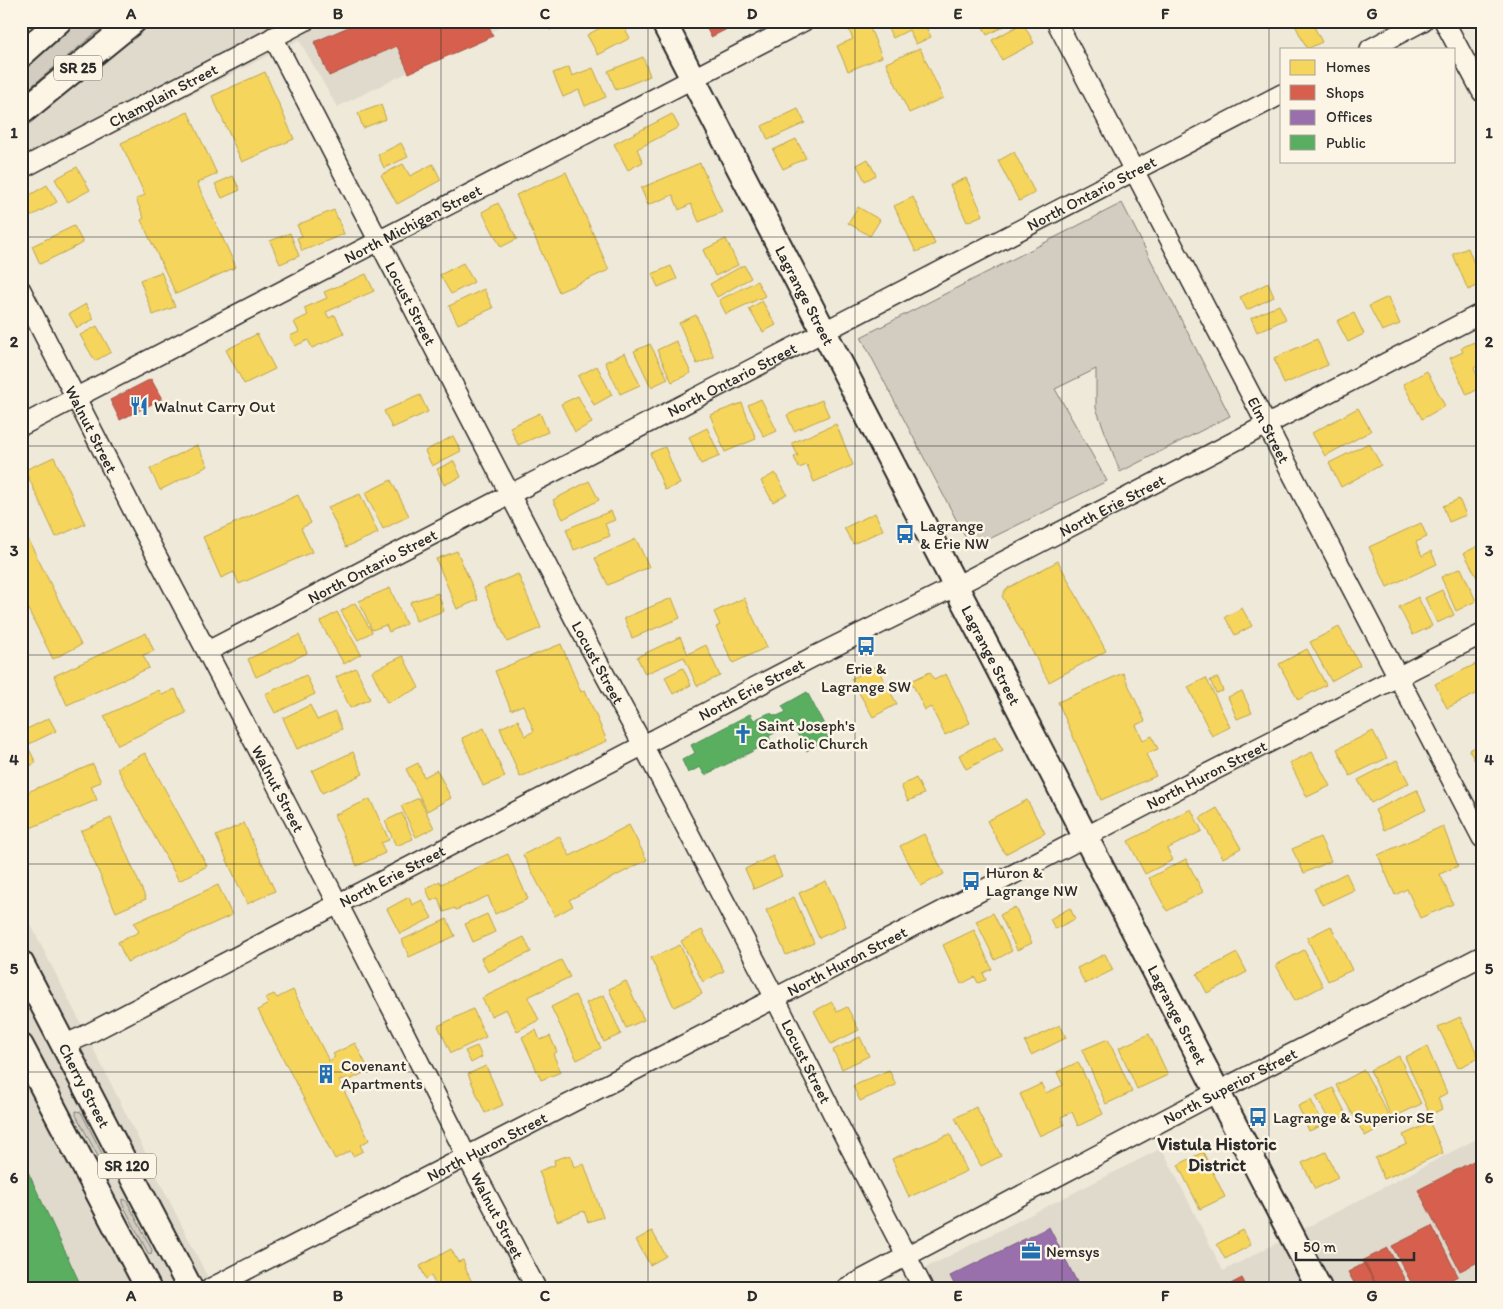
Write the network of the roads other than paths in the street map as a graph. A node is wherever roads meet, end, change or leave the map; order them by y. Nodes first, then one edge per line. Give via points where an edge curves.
1 (59, 21) edge
2 (134, 21) edge
3 (305, 21) edge
4 (663, 21) edge
5 (804, 21) edge
6 (1056, 21) edge
7 (1423, 21) edge
8 (1444, 21) edge
9 (273, 37) junction
10 (1372, 48) edge
11 (21, 55) edge
12 (692, 78) junction
13 (1482, 92) edge
14 (1280, 95) edge
15 (21, 113) edge
16 (21, 169) edge
17 (1134, 171) junction
18 (379, 241) junction
19 (21, 290) edge
20 (1482, 313) edge
21 (822, 331) junction
22 (77, 398) junction
23 (1266, 425) junction
24 (21, 426) edge
25 (510, 494) junction
26 (956, 586) junction
27 (1482, 634) edge
28 (208, 651) junction
29 (1397, 676) junction
30 (644, 745) junction
31 (1085, 836) junction
32 (1482, 838) edge
33 (338, 905) junction
34 (1482, 956) edge
35 (21, 963) edge
36 (775, 998) junction
37 (63, 1045) junction
38 (24, 1057) edge
39 (1217, 1092) junction
40 (466, 1156) junction
41 (906, 1256) junction
42 (148, 1288) edge
43 (190, 1288) edge
44 (212, 1288) edge
45 (536, 1288) edge
46 (846, 1288) edge
47 (923, 1288) edge
48 (1319, 1288) edge

1 - 11 main road, SR 25
2 - 15 main road, SR 25
3 - 9 street, Champlain Street
4 - 12 main road, Lagrange Street
5 - 12 street, North Michigan Street
6 - 17 street, Elm Street
7 - 10 street
8 - 13 street
9 - 16 street, Champlain Street
9 - 18 street, Locust Street
12 - 18 street, North Michigan Street
12 - 21 main road, Lagrange Street
14 - 17 street, North Ontario Street
17 - 21 street, North Ontario Street
17 - 23 street, Elm Street
18 - 22 street, North Michigan Street
18 - 25 street, Locust Street
19 - 22 street, Walnut Street
20 - 23 street, North Erie Street
21 - 25 street, North Ontario Street
21 - 26 main road, Lagrange Street
22 - 24 street, North Michigan Street
22 - 28 street, Walnut Street
23 - 26 street, North Erie Street
23 - 29 street, Elm Street
25 - 28 street, North Ontario Street
25 - 30 street, Locust Street
26 - 30 street, North Erie Street
26 - 31 main road, Lagrange Street
27 - 29 street, North Huron Street
28 - 33 street, Walnut Street
29 - 31 street, North Huron Street
29 - 32 street, Elm Street
30 - 33 street, North Erie Street
30 - 36 street, Locust Street
31 - 36 street, North Huron Street
31 - 39 main road, Lagrange Street
33 - 37 street, North Erie Street
33 - 40 street, Walnut Street
34 - 39 street, North Superior Street
35 - 37 main road, Cherry Street
36 - 40 street, North Huron Street
36 - 41 street, Locust Street
37 - 38 main road, North Erie Street
37 - 43 main road, Cherry Street / SR 120
38 - 42 main road, SR 120
39 - 41 street, North Superior Street
39 - 48 main road, Lagrange Street
40 - 44 street, North Huron Street
40 - 45 street, Walnut Street
41 - 46 street, North Superior Street
41 - 47 street, Locust Street

